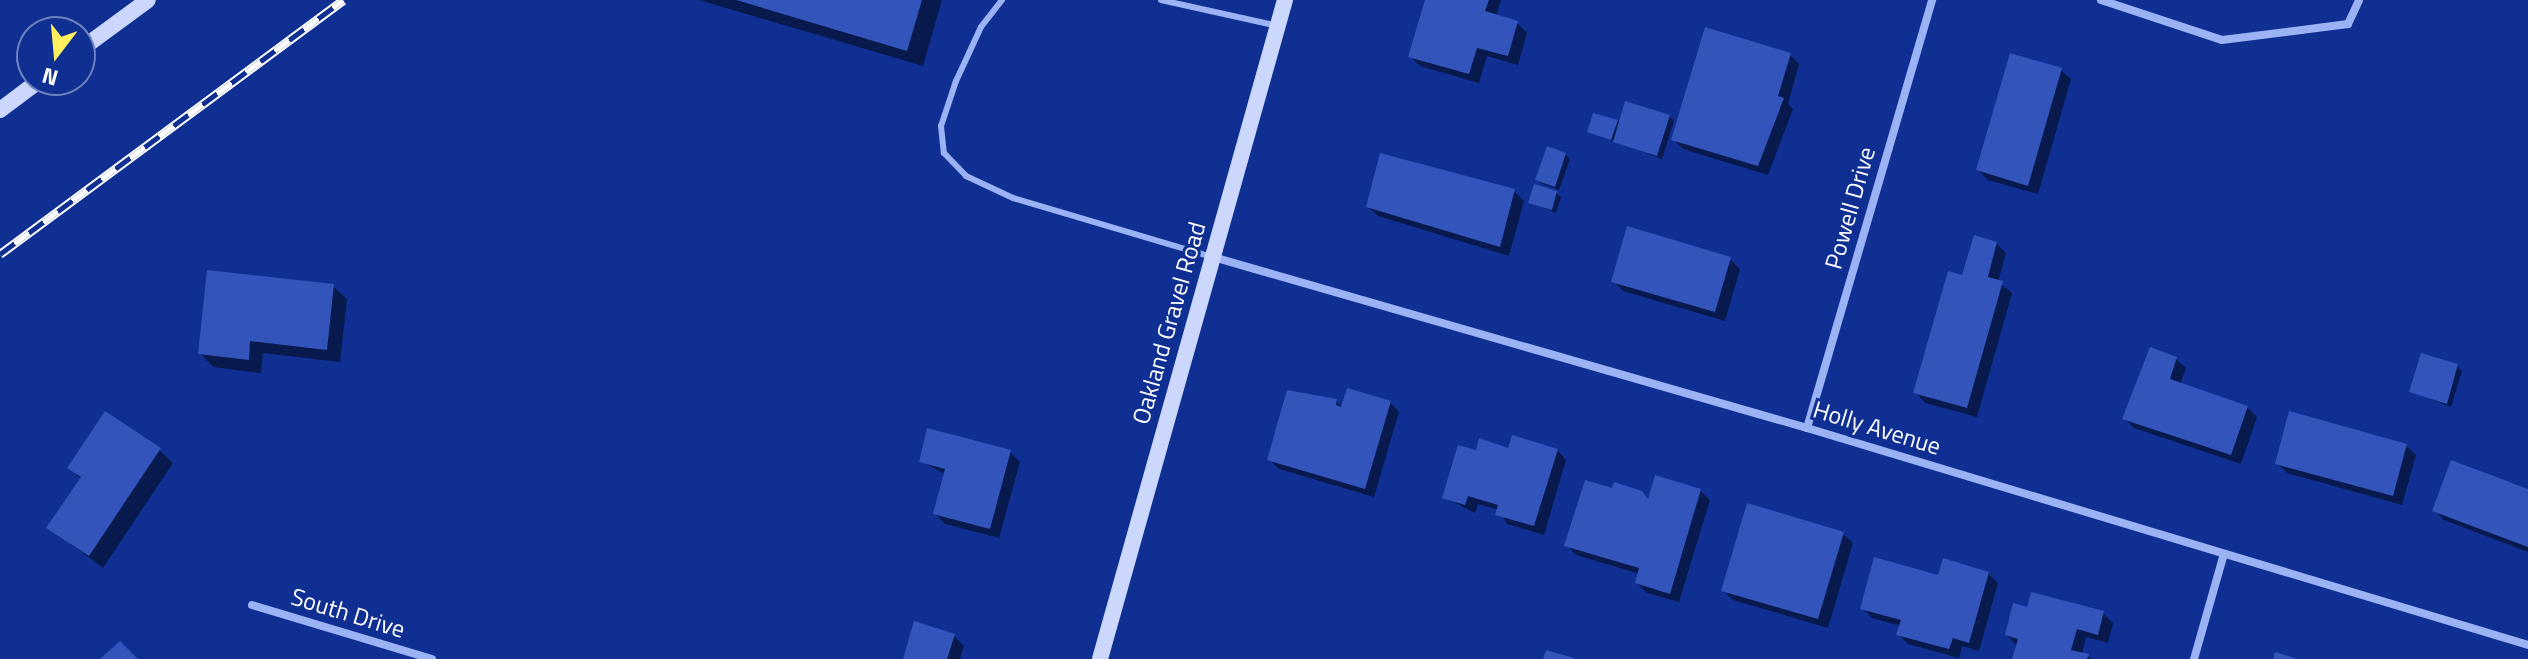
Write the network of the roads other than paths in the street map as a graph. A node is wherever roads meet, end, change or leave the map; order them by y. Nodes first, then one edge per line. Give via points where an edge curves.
1 (148, 0) edge
2 (1002, 0) edge
3 (1161, 0) edge
4 (1285, 0) edge
5 (1932, 0) edge
6 (2101, 0) edge
7 (2359, 0) edge
8 (1278, 26) junction
9 (96, 38) edge
10 (19, 96) edge
11 (0, 110) edge
12 (1212, 257) junction
13 (1807, 428) junction
14 (2224, 554) junction
15 (252, 605) dead end
16 (2528, 645) edge
17 (432, 659) edge
18 (1100, 659) edge
19 (2194, 659) edge

1 - 9 street
2 - 12 lane via 981,27 956,81 941,126 944,153 966,176 1013,198
3 - 8 lane
4 - 8 street, Oakland Gravel Road
5 - 13 street, Powell Drive
6 - 7 street via 2222,40 2348,24
8 - 12 street, Oakland Gravel Road
10 - 11 street
12 - 13 street, Holly Avenue
12 - 18 street, Oakland Gravel Road
13 - 14 street, Holly Avenue
14 - 16 street, Holly Avenue
14 - 19 street
15 - 17 street, South Drive

